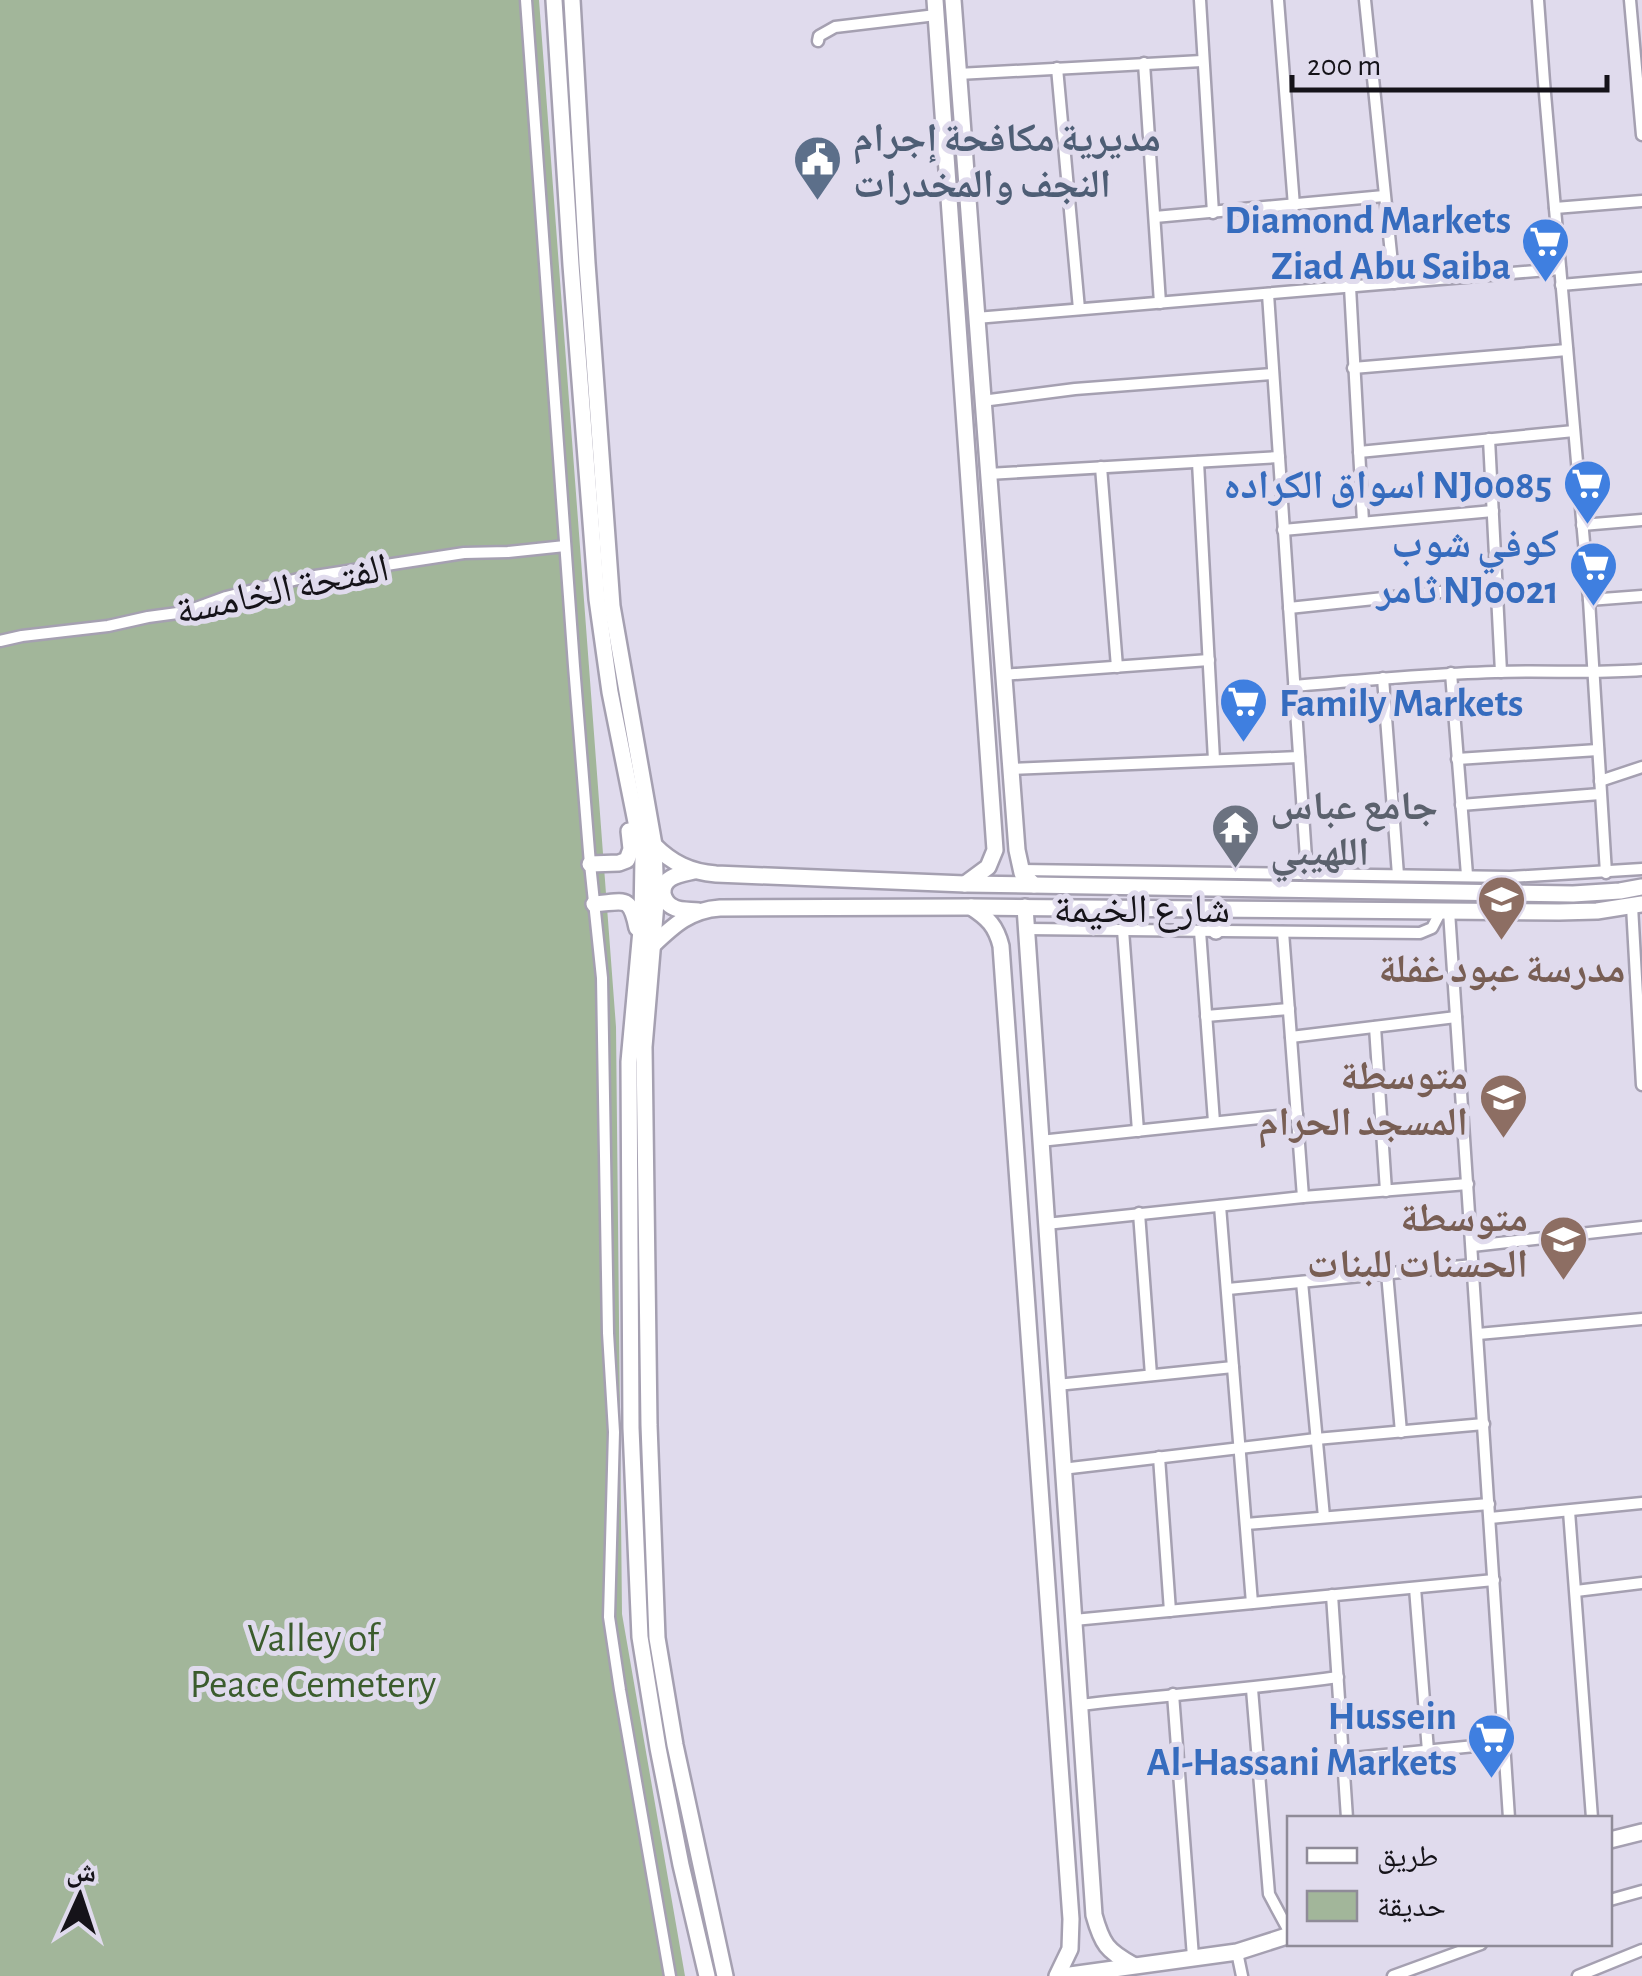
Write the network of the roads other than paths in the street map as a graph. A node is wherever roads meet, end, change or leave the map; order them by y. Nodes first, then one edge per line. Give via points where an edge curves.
1 (526, 0) edge
2 (554, 0) edge
3 (572, 0) edge
4 (953, 0) edge
5 (1200, 0) edge
6 (1278, 0) edge
7 (1364, 0) edge
8 (1538, 0) edge
9 (1630, 0) edge
10 (935, 8) edge
11 (818, 41) dead end
12 (1638, 42) edge
13 (938, 52) junction
14 (957, 52) junction
15 (1202, 61) junction
16 (1144, 63) junction
17 (1056, 68) junction
18 (958, 74) junction
19 (960, 106) junction
20 (942, 110) junction
21 (1641, 122) edge
22 (1642, 136) edge
23 (1384, 196) junction
24 (1642, 201) edge
25 (1294, 206) junction
26 (1554, 208) junction
27 (1213, 212) junction
28 (1154, 218) junction
29 (1560, 269) junction
30 (1642, 278) edge
31 (1394, 283) junction
32 (1562, 285) junction
33 (1350, 287) junction
34 (1268, 294) junction
35 (1160, 303) junction
36 (1079, 309) junction
37 (976, 318) junction
38 (1567, 350) junction
39 (1353, 368) junction
40 (1273, 374) junction
41 (982, 401) junction
42 (1574, 431) junction
43 (1490, 438) junction
44 (1358, 452) junction
45 (1279, 457) junction
46 (1198, 462) junction
47 (1102, 468) junction
48 (988, 474) junction
49 (1493, 511) junction
50 (1642, 520) edge
51 (1363, 522) junction
52 (1582, 526) junction
53 (1283, 530) junction
54 (565, 546) junction
55 (1497, 586) junction
56 (1642, 596) edge
57 (1589, 600) junction
58 (1289, 608) junction
59 (0, 641) edge
60 (1209, 660) junction
61 (1118, 667) junction
62 (1642, 670) edge
63 (1502, 672) junction
64 (1450, 674) junction
65 (1592, 674) junction
66 (1002, 675) junction
67 (1383, 678) junction
68 (1294, 686) junction
69 (1598, 750) junction
70 (1299, 757) junction
71 (1458, 759) junction
72 (1214, 760) junction
73 (1642, 767) edge
74 (1010, 769) junction
75 (1600, 781) junction
76 (1600, 794) junction
77 (632, 803) junction
78 (1461, 805) junction
79 (654, 844) junction
80 (994, 858) junction
81 (590, 864) junction
82 (1020, 866) junction
83 (1642, 870) edge
84 (694, 871) junction
85 (1307, 873) junction
86 (1606, 873) junction
87 (1398, 875) junction
88 (1467, 875) junction
89 (964, 884) junction
90 (1510, 884) junction
91 (1034, 885) junction
92 (1642, 887) edge
93 (1330, 890) junction
94 (1418, 891) junction
95 (594, 904) junction
96 (1637, 905) edge
97 (971, 907) junction
98 (1025, 907) junction
99 (1216, 909) junction
100 (1334, 910) junction
101 (1408, 910) junction
102 (1445, 911) junction
103 (698, 912) junction
104 (1026, 929) junction
105 (1123, 930) junction
106 (1208, 931) junction
107 (1283, 932) junction
108 (647, 945) junction
109 (1028, 960) junction
110 (1002, 963) junction
111 (1640, 995) edge
112 (1289, 1009) junction
113 (1206, 1016) junction
114 (1456, 1017) junction
115 (1375, 1027) junction
116 (1291, 1037) junction
117 (1642, 1080) edge
118 (1297, 1114) junction
119 (1214, 1122) junction
120 (637, 1126) junction
121 (1138, 1131) junction
122 (1040, 1141) junction
123 (1468, 1184) junction
124 (1386, 1190) junction
125 (1303, 1197) junction
126 (1220, 1206) junction
127 (1139, 1213) junction
128 (1046, 1224) junction
129 (1642, 1227) edge
130 (1472, 1246) junction
131 (1473, 1265) junction
132 (1386, 1274) junction
133 (1302, 1282) junction
134 (1228, 1289) junction
135 (1642, 1319) edge
136 (1478, 1334) junction
137 (1233, 1367) junction
138 (1151, 1375) junction
139 (1058, 1393) junction
140 (1034, 1400) junction
141 (1484, 1424) junction
142 (1401, 1432) junction
143 (1316, 1439) junction
144 (1240, 1448) junction
145 (1158, 1457) junction
146 (1062, 1466) junction
147 (1039, 1467) junction
148 (1642, 1503) edge
149 (1489, 1504) junction
150 (1569, 1511) junction
151 (1324, 1516) junction
152 (1490, 1518) junction
153 (1246, 1524) junction
154 (1494, 1580) junction
155 (1642, 1583) edge
156 (1415, 1588) junction
157 (1576, 1592) junction
158 (1332, 1595) junction
159 (1252, 1603) junction
160 (1170, 1611) junction
161 (1074, 1620) junction
162 (1338, 1676) junction
163 (1252, 1688) junction
164 (1173, 1694) junction
165 (1080, 1705) junction
166 (1505, 1743) junction
167 (1428, 1750) junction
168 (1344, 1759) junction
169 (1348, 1816) edge
170 (1510, 1816) edge
171 (1592, 1816) edge
172 (1642, 1832) edge
173 (1612, 1840) edge
174 (1642, 1891) edge
175 (1612, 1899) edge
176 (1094, 1915) junction
177 (1072, 1919) junction
178 (1287, 1928) edge
179 (1287, 1935) edge
180 (1476, 1946) edge
181 (1642, 1950) edge
182 (1237, 1952) junction
183 (1194, 1957) junction
184 (1133, 1965) junction
185 (670, 1976) edge
186 (707, 1976) edge
187 (726, 1976) edge
188 (1060, 1976) edge
189 (1242, 1976) edge
190 (1393, 1976) edge
191 (1578, 1976) edge

1 - 54 street
2 - 77 street via 598,599
3 - 79 street via 612,606
4 - 14 street
5 - 15 street
6 - 25 street
7 - 23 street
8 - 26 street
9 - 12 street
10 - 11 street via 835,27
10 - 13 street
12 - 21 street
13 - 14 street
13 - 20 street
14 - 18 street
15 - 16 street
15 - 27 street
16 - 17 street
16 - 28 street
17 - 18 street
17 - 36 street
18 - 19 street
19 - 20 street
19 - 37 street
20 - 80 street
21 - 22 street
23 - 25 street
23 - 31 street
24 - 26 street
25 - 27 street
26 - 29 street
27 - 28 street
28 - 35 street
29 - 31 street
29 - 32 street
30 - 32 street
31 - 33 street
32 - 38 street
33 - 34 street
33 - 39 street
34 - 35 street
34 - 40 street
35 - 36 street
36 - 37 street
37 - 41 street
38 - 39 street
38 - 42 street
39 - 44 street
40 - 41 street
40 - 45 street
41 - 48 street
42 - 43 street
42 - 52 street
43 - 44 street
43 - 49 street
44 - 51 street
45 - 46 street
45 - 53 street
46 - 47 street
46 - 60 street
47 - 48 street
47 - 61 street
48 - 66 street
49 - 51 street
49 - 55 street
50 - 52 street
51 - 53 street
52 - 57 street
53 - 58 street
54 - 59 street, الفتحة الخامسة via 302,578 186,612
54 - 81 street
55 - 58 street
55 - 63 street
56 - 57 street
57 - 65 street
58 - 68 street
60 - 61 street
60 - 72 street
61 - 66 street
62 - 65 street
63 - 64 street
63 - 65 street
64 - 67 street
64 - 71 street
65 - 69 street
66 - 74 street
67 - 68 street
67 - 87 street
68 - 70 street
69 - 71 street
69 - 75 street
70 - 72 street
70 - 85 street
71 - 78 street
72 - 74 street
73 - 75 street
74 - 82 street
75 - 76 street
76 - 78 street
76 - 86 street
77 - 81 street via 629,857
77 - 108 street via 643,857
78 - 88 street
79 - 84 street, شارع الخيمة
79 - 108 street via 656,903
80 - 82 street via 1002,866
80 - 89 street
81 - 95 street
82 - 85 street
82 - 91 street
83 - 86 street
84 - 89 street, شارع الخيمة
84 - 103 street via 672,877 663,892 673,907
85 - 87 street
86 - 90 street
87 - 88 street
88 - 90 street
89 - 91 street, شارع الخيمة
90 - 92 street, شارع الخيمة via 1573,894
90 - 94 street, شارع الخيمة
91 - 93 street, شارع الخيمة
93 - 94 street, شارع الخيمة
93 - 100 street via 1341,901
94 - 101 street via 1403,900
95 - 108 street via 628,904
95 - 185 street via 602,978 614,1432 609,1617
96 - 102 street, شارع الخيمة
96 - 111 street
97 - 98 street, شارع الخيمة
97 - 103 street, شارع الخيمة
97 - 110 street via 997,930
98 - 99 street, شارع الخيمة
98 - 104 street
99 - 100 street, شارع الخيمة
99 - 106 street
100 - 101 street, شارع الخيمة
101 - 102 street, شارع الخيمة
102 - 107 street via 1424,933
102 - 114 street
103 - 108 street
104 - 105 street
104 - 109 street
105 - 106 street
105 - 121 street
106 - 107 street
106 - 113 street
107 - 112 street
108 - 120 street
109 - 110 street
109 - 122 street
110 - 140 street
111 - 117 street
112 - 113 street
112 - 116 street
113 - 119 street
114 - 115 street
114 - 123 street
115 - 116 street
115 - 124 street
116 - 118 street
118 - 119 street
118 - 125 street
119 - 121 street
120 - 186 street via 630,1428 640,1637
120 - 187 street via 657,1638
121 - 122 street
122 - 128 street
123 - 124 street
123 - 130 street
124 - 125 street
125 - 126 street
126 - 127 street
126 - 134 street
127 - 128 street
127 - 138 street
128 - 139 street
129 - 130 street
130 - 131 street
131 - 132 street
131 - 136 street
132 - 133 street
132 - 142 street
133 - 134 street
133 - 143 street
134 - 137 street
135 - 136 street
136 - 141 street
137 - 138 street
137 - 144 street
138 - 139 street
139 - 140 street via 1052,1409
139 - 146 street
140 - 147 street
141 - 142 street
141 - 149 street
142 - 143 street
143 - 144 street
143 - 151 street
144 - 145 street
144 - 153 street
145 - 146 street
145 - 160 street
146 - 147 street via 1050,1456
146 - 161 street
147 - 177 street
148 - 150 street
149 - 151 street
149 - 152 street
150 - 152 street
150 - 157 street
151 - 153 street
152 - 154 street
153 - 159 street
154 - 156 street
154 - 166 street
155 - 157 street
156 - 158 street
156 - 167 street
157 - 171 street
158 - 159 street
158 - 162 street
159 - 160 street
160 - 161 street
161 - 165 street
162 - 163 street
162 - 168 street
163 - 164 street
163 - 178 street via 1269,1894
164 - 165 street
164 - 183 street
165 - 176 street
166 - 167 street
166 - 170 street
167 - 168 street
168 - 169 street
172 - 173 street
174 - 175 street
176 - 177 street via 1084,1925
176 - 184 street via 1100,1940
177 - 188 street
179 - 182 street
180 - 190 street
181 - 191 street
182 - 183 street
182 - 189 street
183 - 184 street
184 - 188 street

